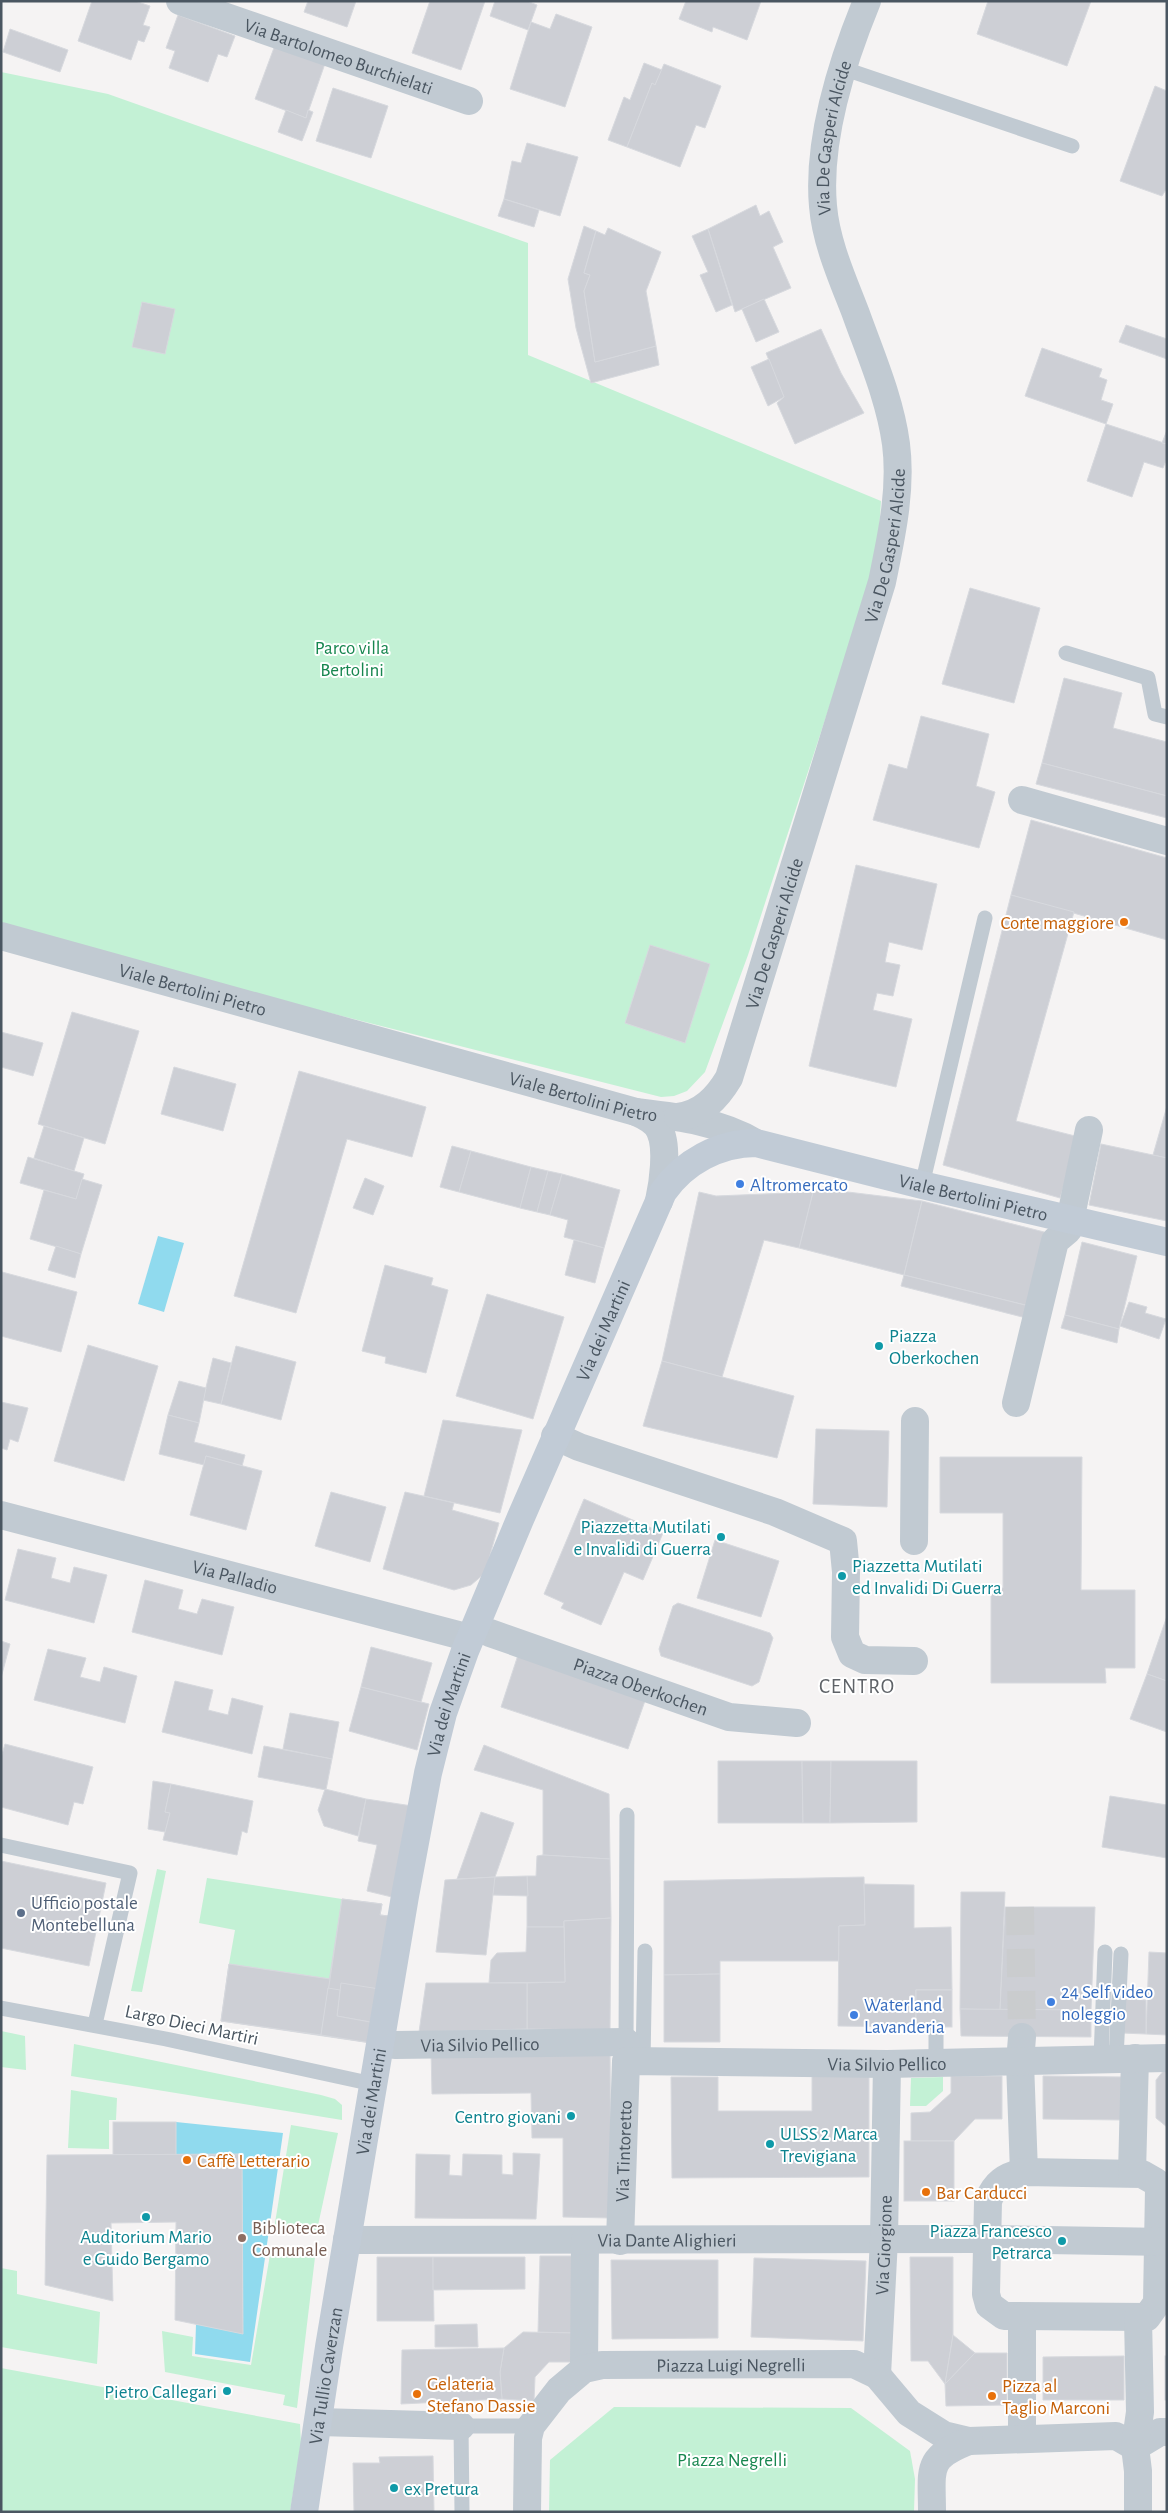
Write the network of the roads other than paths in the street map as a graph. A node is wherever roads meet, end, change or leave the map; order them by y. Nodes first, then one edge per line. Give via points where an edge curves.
1 (180, 1) edge
2 (867, 1) edge
3 (842, 68) junction
4 (469, 101) dead end
5 (1072, 146) dead end
6 (1066, 653) dead end
7 (1167, 717) edge
8 (1022, 800) dead end
9 (1167, 840) edge
10 (985, 918) dead end
11 (1, 936) edge
12 (725, 1084) junction
13 (636, 1112) junction
14 (678, 1116) junction
15 (1089, 1130) dead end
16 (756, 1143) junction
17 (922, 1185) junction
18 (659, 1201) junction
19 (1071, 1219) junction
20 (1167, 1242) edge
21 (1016, 1403) dead end
22 (916, 1421) dead end
23 (555, 1436) junction
24 (1, 1515) edge
25 (914, 1542) dead end
26 (480, 1635) junction
27 (914, 1661) dead end
28 (796, 1723) dead end
29 (627, 1815) dead end
30 (1, 1845) edge
31 (645, 1951) dead end
32 (1105, 1952) dead end
33 (1121, 1954) dead end
34 (1, 2008) edge
35 (96, 2024) junction
36 (936, 2027) dead end
37 (395, 2045) dead end
38 (1021, 2050) junction
39 (632, 2055) junction
40 (1167, 2058) edge
41 (1117, 2059) junction
42 (887, 2064) junction
43 (936, 2064) junction
44 (373, 2084) junction
45 (1024, 2172) junction
46 (1132, 2173) junction
47 (884, 2239) junction
48 (986, 2239) junction
49 (347, 2240) junction
50 (620, 2241) junction
51 (585, 2242) junction
52 (1162, 2242) edge
53 (1022, 2317) junction
54 (1138, 2318) junction
55 (584, 2369) junction
56 (877, 2375) junction
57 (909, 2413) junction
58 (319, 2422) junction
59 (461, 2426) junction
60 (531, 2426) junction
61 (1167, 2432) edge
62 (1022, 2437) junction
63 (969, 2440) junction
64 (1135, 2447) junction
65 (932, 2469) junction
66 (304, 2512) edge
67 (462, 2512) edge
68 (527, 2512) edge
69 (932, 2512) edge
70 (1138, 2512) edge

1 - 4 street, Via Bartolomeo Burchielati
2 - 3 street, Via De Gasperi Alcide
3 - 5 lane
3 - 12 street, Via De Gasperi Alcide via 830,121 823,206 830,242 890,412 897,477 893,531 882,582
6 - 7 lane via 1148,678 1155,714
8 - 9 street
10 - 17 lane
11 - 13 street, Viale Bertolini Pietro
12 - 14 street, Via De Gasperi Alcide via 703,1108
12 - 16 street, Via De Gasperi Alcide via 724,1099 729,1113
13 - 14 street, Viale Bertolini Pietro
13 - 18 street, Via dei Martini via 652,1120 660,1131 663,1170
14 - 16 street, Viale Bertolini Pietro via 728,1128
15 - 19 street
16 - 17 main road, Viale Bertolini Pietro
16 - 18 main road, Via dei Martini via 734,1144 693,1162 666,1187
17 - 19 main road, Viale Bertolini Pietro
18 - 23 main road, Via dei Martini
19 - 20 main road, Viale Bertolini Pietro
19 - 21 street via 1068,1230 1055,1241
22 - 25 street
23 - 26 main road, Via dei Martini
23 - 27 street via 579,1447 794,1518 843,1541 845,1636 852,1654 865,1660
24 - 26 street, Via Palladio
26 - 28 street, Piazza Oberkochen via 729,1718
26 - 44 main road, Via dei Martini via 442,1713 428,1773
29 - 39 lane
30 - 35 lane via 130,1873
31 - 39 lane
32 - 41 lane
33 - 41 lane
34 - 35 lane, Largo Dieci Martiri
35 - 44 lane, Largo Dieci Martiri
36 - 43 lane
37 - 39 street, Via Silvio Pellico
38 - 41 street, Via Silvio Pellico
38 - 43 street, Via Silvio Pellico
38 - 45 street
39 - 42 street, Via Silvio Pellico
39 - 50 street, Via Tintoretto
40 - 41 street, Via Silvio Pellico
41 - 46 street
42 - 43 street, Via Silvio Pellico
42 - 47 street, Via Giorgione
44 - 49 main road, Via dei Martini
45 - 46 street
45 - 48 street via 993,2187 988,2201
46 - 52 street via 1150,2176 1156,2182
47 - 48 street, Via Dante Alighieri
47 - 50 street, Via Dante Alighieri
47 - 56 street, Via Giorgione
48 - 52 street
48 - 53 street via 989,2305 1004,2316
49 - 51 street, Via Dante Alighieri
49 - 58 main road, Via Tullio Caverzan
50 - 51 street, Via Dante Alighieri
51 - 55 street
52 - 54 street via 1158,2303 1147,2317
53 - 54 street
53 - 62 street
54 - 64 street via 1140,2404
55 - 56 street, Piazza Luigi Negrelli via 602,2365 854,2364
55 - 60 street via 559,2390
56 - 57 street
57 - 63 street via 944,2435
57 - 65 street via 926,2438
58 - 59 street
58 - 66 main road, Via Tullio Caverzan
59 - 60 lane
59 - 67 lane
60 - 68 street
61 - 64 street via 1160,2432
62 - 63 street
62 - 64 street via 1116,2436
63 - 65 street via 950,2448
64 - 70 street
65 - 69 street

